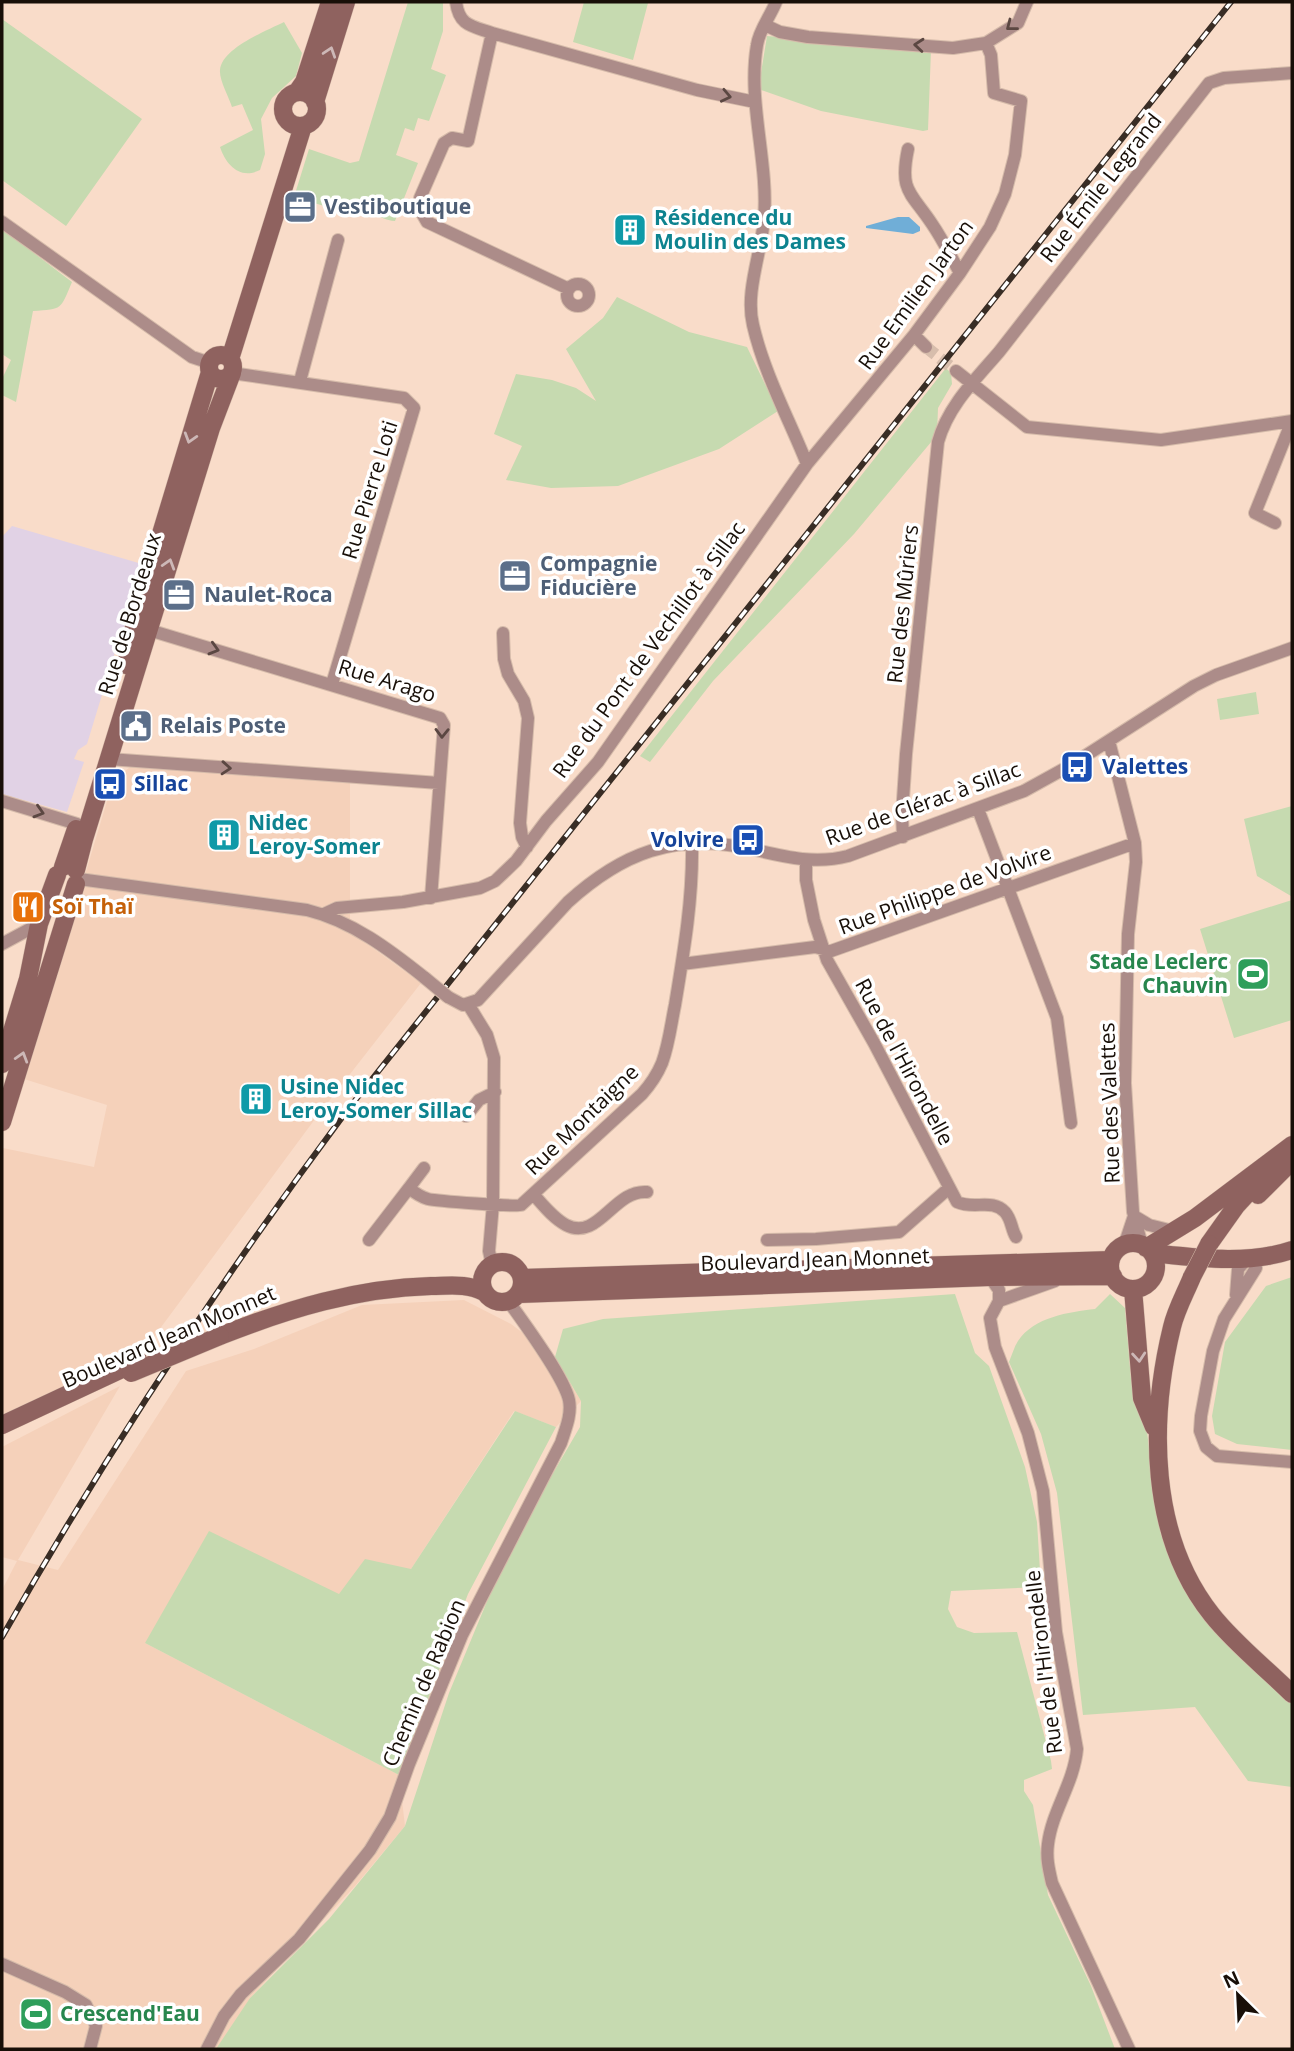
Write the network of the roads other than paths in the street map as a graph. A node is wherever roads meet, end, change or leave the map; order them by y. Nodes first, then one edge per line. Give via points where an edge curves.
1 (330, 2) edge
2 (346, 2) edge
3 (456, 2) edge
4 (776, 2) edge
5 (1027, 2) edge
6 (765, 25) junction
7 (492, 33) junction
8 (986, 43) junction
9 (1292, 73) edge
10 (296, 92) junction
11 (315, 102) junction
12 (755, 102) junction
13 (296, 125) junction
14 (908, 149) dead end
15 (2, 222) edge
16 (338, 240) dead end
17 (960, 273) junction
18 (569, 289) dead end
19 (914, 335) junction
20 (926, 347) tunnel mouth
21 (220, 364) junction
22 (956, 371) tunnel mouth
23 (300, 381) junction
24 (971, 384) junction
25 (1292, 421) edge
26 (807, 464) junction
27 (1275, 523) dead end
28 (149, 630) junction
29 (503, 633) dead end
30 (1292, 648) edge
31 (332, 684) junction
32 (1109, 741) junction
33 (109, 759) junction
34 (439, 783) junction
35 (2, 800) edge
36 (978, 809) junction
37 (77, 824) junction
38 (903, 836) junction
39 (1135, 843) junction
40 (692, 844) junction
41 (527, 847) junction
42 (806, 861) junction
43 (70, 875) junction
44 (1009, 889) junction
45 (431, 898) junction
46 (324, 914) junction
47 (39, 924) junction
48 (2, 944) edge
49 (822, 949) junction
50 (682, 964) junction
51 (468, 1004) junction
52 (2, 1064) edge
53 (495, 1092) junction
54 (466, 1115) dead end
55 (2, 1122) edge
56 (1071, 1123) dead end
57 (1292, 1145) edge
58 (1292, 1151) edge
59 (1292, 1161) edge
60 (424, 1168) dead end
61 (409, 1188) junction
62 (949, 1188) junction
63 (647, 1192) dead end
64 (534, 1195) junction
65 (493, 1204) junction
66 (1134, 1216) junction
67 (1173, 1231) junction
68 (1016, 1237) dead end
69 (369, 1240) dead end
70 (767, 1240) dead end
71 (1214, 1246) junction
72 (1292, 1250) edge
73 (1144, 1252) junction
74 (1292, 1260) edge
75 (1249, 1264) junction
76 (1112, 1268) junction
77 (1068, 1276) junction
78 (486, 1277) junction
79 (990, 1277) junction
80 (1196, 1278) junction
81 (1133, 1289) junction
82 (516, 1291) junction
83 (999, 1301) junction
84 (135, 1367) junction
85 (2, 1425) edge
86 (2, 1438) edge
87 (1292, 1462) edge
88 (1159, 1465) junction
89 (1292, 1681) edge
90 (1292, 1694) edge
91 (2, 1964) edge
92 (90, 2049) edge
93 (206, 2049) edge
94 (1129, 2049) edge

1 - 10 main road via 304,82
11 -> 2 main road
3 - 7 street via 460,18
4 - 6 street
5 -> 8 street via 1018,23
8 -> 6 street via 953,48 808,37
6 - 12 street via 757,44
7 -> 12 street
7 - 18 street via 468,141 452,138 444,143 419,208 427,222
8 - 17 street, Rue Emilien Jarton via 994,93 1021,101 1005,194
9 - 24 street, Rue Émile Legrand via 1209,83
10 - 11 main road
10 - 13 main road via 283,106 283,116
11 - 13 main road via 315,118
12 - 26 street via 764,220 752,322
13 - 21 main road, Rue de Bordeaux
14 - 17 street via 907,190
15 - 21 street via 192,357
16 - 23 street
17 - 19 street, Rue Emilien Jarton
19 - 20 street
19 - 26 street, Rue Emilien Jarton
21 - 23 street, Rue Pierre Loti
28 -> 21 main road, Rue de Bordeaux via 211,429
21 -> 37 main road, Rue de Bordeaux via 137,613 125,669
22 - 24 street
23 - 31 street, Rue Pierre Loti via 404,398 414,408
24 - 25 street via 1027,427 1161,440
24 - 38 street, Rue des Mûriers via 947,417 938,442 906,754
25 - 27 street via 1255,513
26 - 41 street, Rue du Pont de Vechillot à Sillac via 598,762
28 -> 31 street, Rue Arago
28 - 33 main road, Rue de Bordeaux
29 - 41 street via 506,666 528,718 520,823
30 - 32 street, Rue de Clérac à Sillac via 1194,686
31 -> 34 street, Rue Arago via 440,718 444,725
32 - 36 street, Rue de Clérac à Sillac via 1033,786
32 - 39 street, Rue des Valettes
33 -> 34 street
33 - 43 main road, Rue de Bordeaux
34 - 45 street, Rue Arago
35 -> 37 street
36 - 38 street, Rue de Clérac à Sillac
36 - 44 street
37 - 43 main road, Rue de Bordeaux
38 - 42 street, Rue de Clérac à Sillac via 840,858
39 - 44 street, Rue Philippe de Volvire
39 - 66 street, Rue des Valettes via 1125,1083
40 - 42 street, Rue de Clérac à Sillac via 741,847
40 - 50 street, Rue Montaigne
40 - 51 street, Rue de Clérac à Sillac via 656,848 584,887 486,992
41 - 45 street, Rue du Pont de Vechillot à Sillac via 495,881
42 - 49 street, Rue de l'Hirondelle
43 - 46 street
43 - 47 main road, Rue de Bordeaux
55 -> 43 main road, Rue de Bordeaux
44 - 49 street, Rue Philippe de Volvire via 831,951
44 - 56 street via 1057,1018
45 - 46 street, Rue du Pont de Vechillot à Sillac via 337,908
46 - 51 street, bridge via 377,942 459,1004
47 - 48 street
47 - 52 main road, Rue de Bordeaux
49 - 50 street, Rue Philippe de Volvire
49 - 62 street, Rue de l'Hirondelle
50 - 64 street, Rue Montaigne via 668,1038 653,1081
51 - 53 street via 491,1044
53 - 54 street via 479,1100
53 - 65 street
57 - 67 main road
58 - 71 main road via 1236,1206
59 - 71 main road
60 - 61 street
61 - 65 street, Rue Montaigne via 432,1200
61 - 69 street
62 - 68 street, Rue de l'Hirondelle via 957,1202 966,1206 997,1206 1010,1219
62 - 70 street via 899,1232
63 - 64 street via 631,1193 592,1224 574,1228 558,1220
64 - 65 street, Rue Montaigne via 517,1207
65 - 78 street
66 - 67 street
66 - 73 street, Rue des Valettes
67 - 73 main road
71 - 80 main road, bridge
72 - 75 main road
73 - 75 main road via 1171,1264
73 - 76 main road via 1118,1249
73 - 81 main road via 1145,1286
74 - 75 main road
75 - 87 street via 1213,1351 1200,1431 1206,1447 1217,1456
76 - 77 main road, Boulevard Jean Monnet
76 - 81 main road via 1118,1284
76 - 82 main road
77 - 79 main road, Boulevard Jean Monnet
77 - 83 street
78 - 82 main road via 494,1301
78 - 82 main road via 501,1262 510,1264 518,1270
78 - 84 main road via 419,1277 338,1288 267,1309
79 - 82 main road, Boulevard Jean Monnet
79 - 83 street via 999,1290
80 - 88 main road via 1173,1324 1161,1379
80 - 89 main road via 1168,1386 1169,1480 1176,1521 1215,1606
81 -> 88 main road via 1142,1398 1153,1424
82 - 93 street, Chemin de Rabion via 569,1400 561,1443 463,1635 390,1817 370,1850 299,1939 241,1994
83 - 94 street, Rue de l'Hirondelle via 990,1318 995,1347 1028,1433 1043,1491 1056,1632 1077,1749 1076,1765 1055,1815 1047,1859 1057,1896
84 - 85 main road
84 - 86 main road, Boulevard Jean Monnet
88 - 90 main road via 1176,1549 1191,1580 1212,1614
91 - 92 street via 86,2005 96,2026

